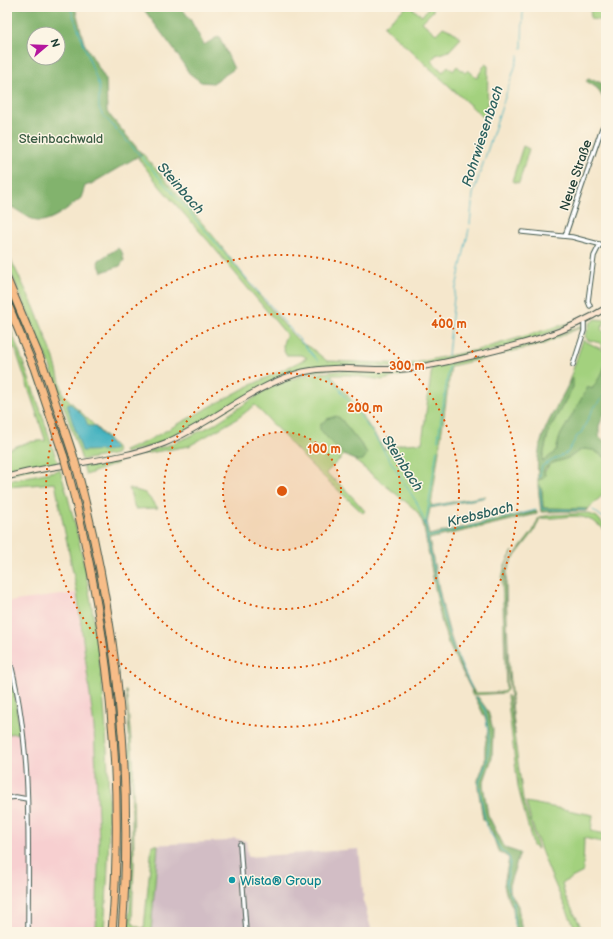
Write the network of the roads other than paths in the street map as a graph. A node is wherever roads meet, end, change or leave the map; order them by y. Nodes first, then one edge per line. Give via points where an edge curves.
1 (606, 122) edge
2 (522, 232) dead end
3 (565, 236) junction
4 (600, 244) junction
5 (606, 246) edge
6 (7, 279) edge
7 (7, 302) edge
8 (590, 306) dead end
9 (606, 308) edge
10 (584, 322) junction
11 (573, 365) dead end
12 (7, 477) edge
13 (7, 649) edge
14 (7, 798) edge
15 (27, 799) junction
16 (240, 844) dead end
17 (28, 932) edge
18 (112, 932) edge
19 (122, 932) edge
20 (246, 932) edge

1 - 3 street, Neue Straße
2 - 3 street
3 - 4 street
4 - 5 street
4 - 8 street via 594,256 588,301
6 - 19 highway, bridge via 43,365 73,455 102,573 120,693 126,810
7 - 18 highway, bridge via 34,368 64,457 96,592 111,707 117,811 116,886
9 - 10 street
10 - 11 street via 584,331
10 - 12 street via 528,343 414,368 391,370 342,367 304,372 270,384 200,426 164,443 120,456
13 - 15 street via 19,697 26,749
14 - 15 street
15 - 17 street
16 - 20 street

